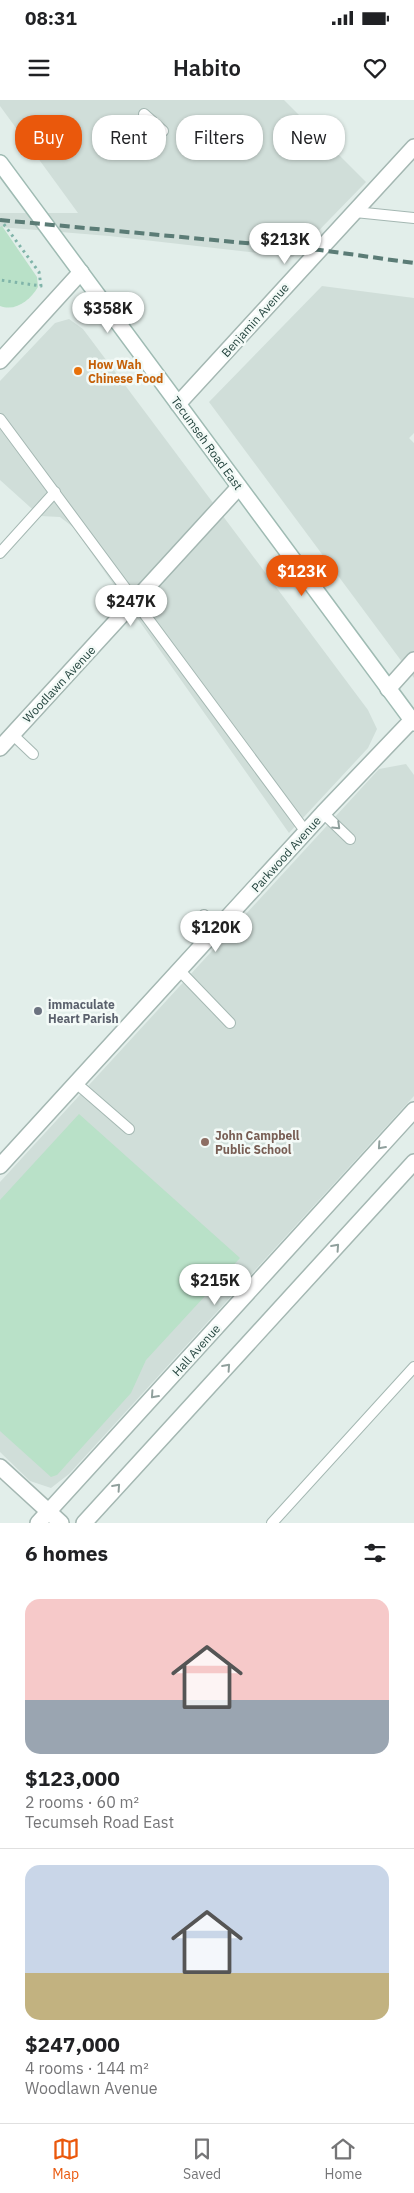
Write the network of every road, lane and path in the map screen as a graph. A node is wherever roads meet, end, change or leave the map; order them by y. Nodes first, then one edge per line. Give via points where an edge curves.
1 (414, 147) edge
2 (0, 163) edge
3 (355, 212) junction
4 (414, 218) edge
5 (0, 219) edge
6 (81, 272) junction
7 (0, 280) edge
8 (3, 352) edge
9 (178, 404) junction
10 (0, 419) edge
11 (239, 487) junction
12 (55, 492) junction
13 (0, 553) edge
14 (136, 600) junction
15 (414, 660) edge
16 (388, 689) junction
17 (413, 722) edge
18 (12, 734) junction
19 (0, 748) edge
20 (33, 754) dead end
21 (323, 813) junction
22 (306, 832) junction
23 (350, 840) dead end
24 (204, 915) dead end
25 (219, 928) junction
26 (179, 970) junction
27 (230, 1024) dead end
28 (76, 1082) junction
29 (414, 1110) edge
30 (129, 1129) dead end
31 (414, 1162) edge
32 (0, 1166) edge
33 (414, 1367) edge
34 (0, 1467) edge
35 (43, 1517) edge
36 (61, 1523) edge
37 (84, 1523) edge
38 (272, 1523) edge

1 - 3 street, Benjamin Avenue
2 - 6 street, Tecumseh Road East
3 - 4 lane
3 - 9 street, Benjamin Avenue
5 - 7 path via 39,272 41,286
6 - 8 street
6 - 9 street, Tecumseh Road East
9 - 11 street, Tecumseh Road East
10 - 12 lane
11 - 14 street, Woodlawn Avenue
11 - 16 street, Tecumseh Road East
12 - 13 lane
12 - 14 lane
14 - 18 street, Woodlawn Avenue
14 - 22 lane
15 - 16 street
16 - 17 street, Tecumseh Road East
17 - 21 street, Parkwood Avenue
18 - 19 street, Woodlawn Avenue
18 - 20 lane
21 - 22 street, Parkwood Avenue
21 -> 23 lane
22 - 25 street, Parkwood Avenue
24 - 25 lane
25 - 26 street, Parkwood Avenue
26 - 27 lane
26 - 28 street, Parkwood Avenue
28 - 30 lane
28 - 32 street, Parkwood Avenue
29 -> 35 street, Hall Avenue
37 -> 31 street
33 - 38 lane
34 - 35 street
35 - 36 street

